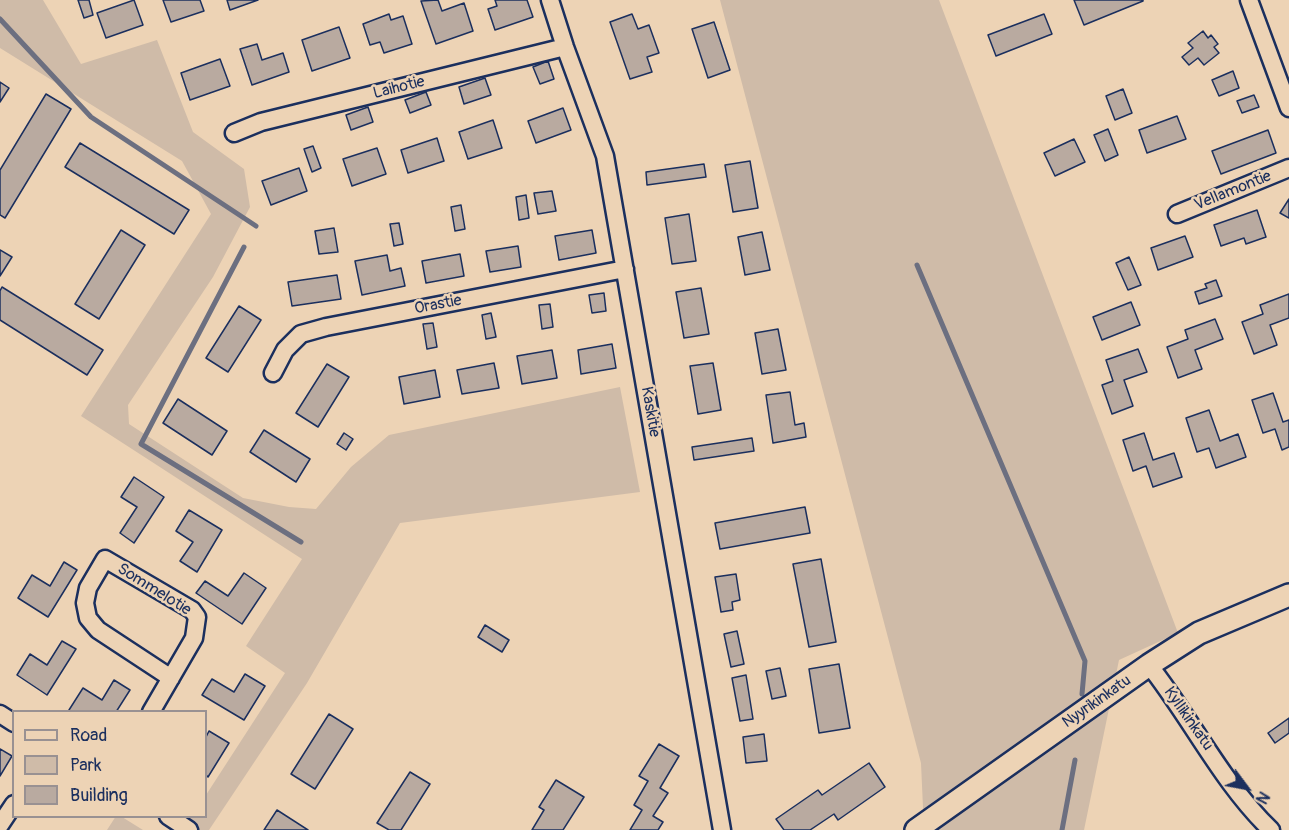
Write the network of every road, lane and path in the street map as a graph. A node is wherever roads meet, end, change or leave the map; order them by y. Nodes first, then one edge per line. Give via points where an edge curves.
1 (550, 0) edge
2 (1249, 0) edge
3 (565, 47) junction
4 (1289, 108) edge
5 (234, 133) dead end
6 (1289, 168) edge
7 (1177, 214) dead end
8 (625, 269) junction
9 (273, 373) dead end
10 (1289, 595) edge
11 (1149, 665) junction
12 (171, 678) junction
13 (152, 710) edge
14 (12, 807) edge
15 (171, 818) edge
16 (0, 825) edge
17 (189, 830) edge
18 (722, 830) edge
19 (916, 830) edge
20 (1271, 830) edge

1 - 3 street, Kaskitie
2 - 4 street
3 - 5 street, Laihotie via 261,122
3 - 8 street, Kaskitie via 605,156
6 - 7 street, Vellamontie
8 - 9 street, Orastie via 301,334 285,350
8 - 18 street, Kaskitie
10 - 11 street, Nyyrikinkatu via 1199,633
11 - 19 street, Nyyrikinkatu
11 - 20 street, Kyllikinkatu via 1256,816
12 - 12 street, Sommelotie via 194,638 196,617 192,610 105,559 88,588 88,618 98,630
12 - 13 street, Sommelotie
14 - 16 street
15 - 17 street

